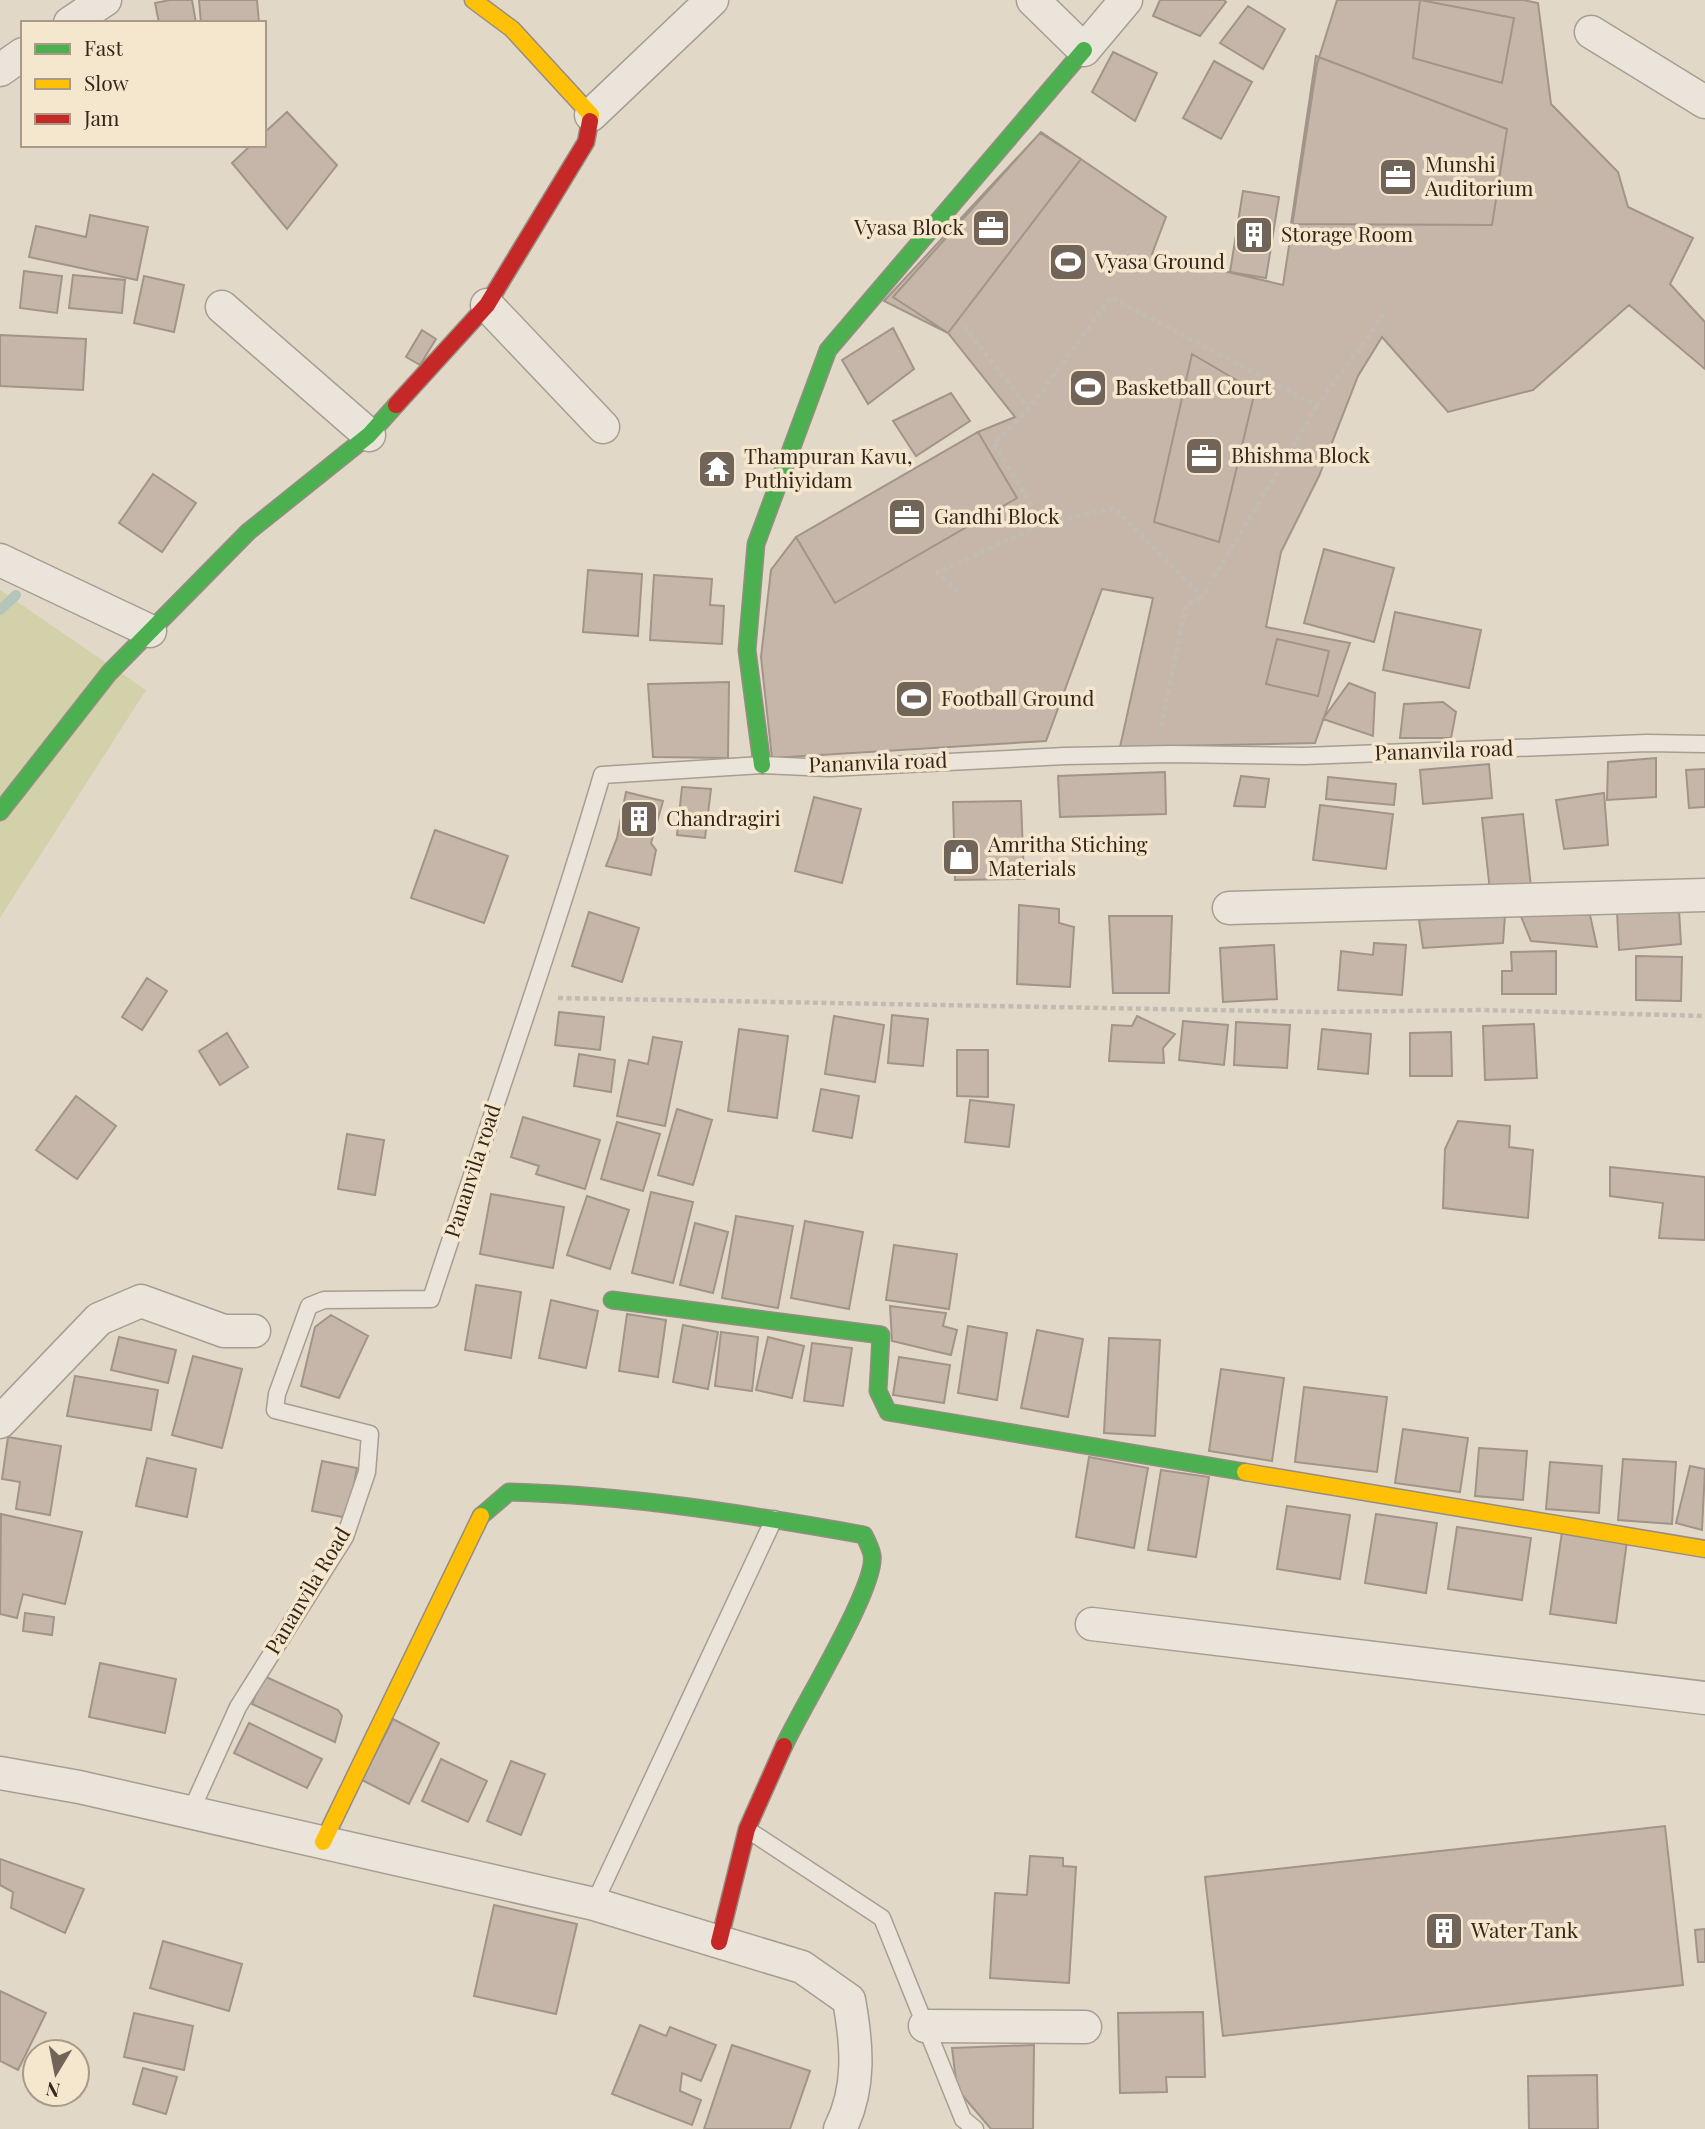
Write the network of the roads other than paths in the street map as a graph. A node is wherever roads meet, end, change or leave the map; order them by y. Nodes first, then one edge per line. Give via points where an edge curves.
1 (105, 0) edge
2 (473, 0) edge
3 (712, 0) edge
4 (1033, 0) edge
5 (1126, 0) edge
6 (73, 21) edge
7 (1591, 32) dead end
8 (1084, 50) junction
9 (21, 55) edge
10 (0, 70) edge
11 (1705, 102) edge
12 (591, 115) junction
13 (487, 305) junction
14 (222, 307) dead end
15 (603, 427) dead end
16 (369, 435) junction
17 (0, 559) edge
18 (150, 631) junction
19 (1705, 744) edge
20 (762, 765) junction
21 (0, 812) edge
22 (1705, 895) edge
23 (1229, 908) dead end
24 (432, 1299) joint
25 (612, 1300) dead end
26 (254, 1331) dead end
27 (0, 1422) edge
28 (774, 1518) junction
29 (1705, 1549) edge
30 (1092, 1624) dead end
31 (1705, 1698) edge
32 (0, 1773) edge
33 (191, 1811) junction
34 (747, 1829) junction
35 (323, 1842) junction
36 (594, 1904) junction
37 (719, 1942) junction
38 (925, 2026) junction
39 (1086, 2027) dead end
40 (840, 2129) edge
41 (975, 2129) edge

1 - 6 street
2 - 12 street via 512,29
3 - 12 street
4 - 8 street
5 - 8 street
7 - 11 street
8 - 20 street via 828,350 756,544 747,650
9 - 10 street
12 - 13 street via 586,142
13 - 15 street
13 - 16 street
14 - 16 street
16 - 18 street via 248,532
17 - 18 street
18 - 21 street via 109,673
19 - 20 lane, Pananvila road via 1304,755 1156,754 829,768
20 - 24 lane, Pananvila road via 602,775
22 - 23 street
24 - 33 lane, Pananvila Road via 324,1300 309,1307 275,1410 370,1434 367,1472 345,1537 238,1707
25 - 29 street via 881,1335 878,1391 888,1412
26 - 27 street via 224,1331 141,1301 99,1319
28 - 34 street via 864,1535 873,1557 859,1605 798,1714
28 - 35 street via 509,1492 481,1516
28 - 36 lane
30 - 31 street
32 - 33 street
33 - 35 street
34 - 37 street
34 - 38 lane via 882,1918
35 - 36 street
36 - 37 street
37 - 40 street via 802,1967 849,2000 857,2048 851,2108
38 - 39 street
38 - 41 lane via 963,2119

